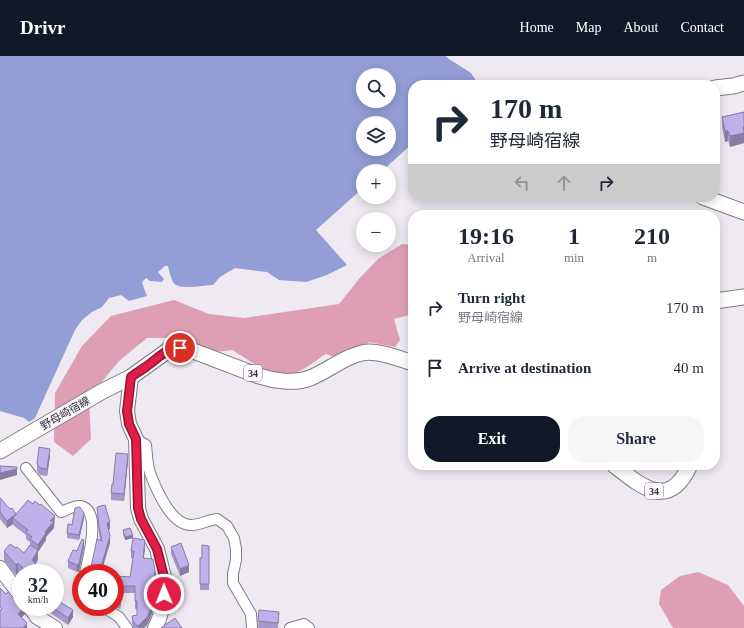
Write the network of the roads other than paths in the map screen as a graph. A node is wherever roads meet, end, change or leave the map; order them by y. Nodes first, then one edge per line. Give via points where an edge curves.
1 (744, 82) edge
2 (720, 87) edge
3 (717, 202) edge
4 (744, 212) edge
5 (744, 297) edge
6 (720, 300) edge
7 (408, 362) edge
8 (131, 377) junction
9 (136, 439) junction
10 (0, 451) edge
11 (26, 468) dead end
12 (621, 470) edge
13 (687, 470) edge
14 (87, 564) edge
15 (0, 568) edge
16 (12, 584) edge
17 (36, 616) edge
18 (117, 616) edge
19 (54, 628) edge
20 (127, 628) edge
21 (155, 628) edge
22 (252, 628) edge
23 (290, 628) edge
24 (309, 628) edge

1 - 2 main road
3 - 4 main road
5 - 6 main road
7 - 8 main road, 野母崎宿線 / 34 via 379,353 364,352 309,378 287,381 268,379 209,356 180,348 170,349 161,354
8 - 9 street via 127,411 129,424
8 - 10 main road, 野母崎宿線 / 34
9 - 21 street via 138,508 157,549 164,577 162,609
9 - 22 street via 146,445 149,472 171,513 180,522 197,525 216,519 227,526 234,538 236,549 233,583 251,614
11 - 14 street via 60,512 82,506 89,512 93,531
12 - 13 main road, 34 via 642,486 662,492 677,484
15 - 16 street
17 - 19 street
18 - 20 street
23 - 24 street via 304,624

